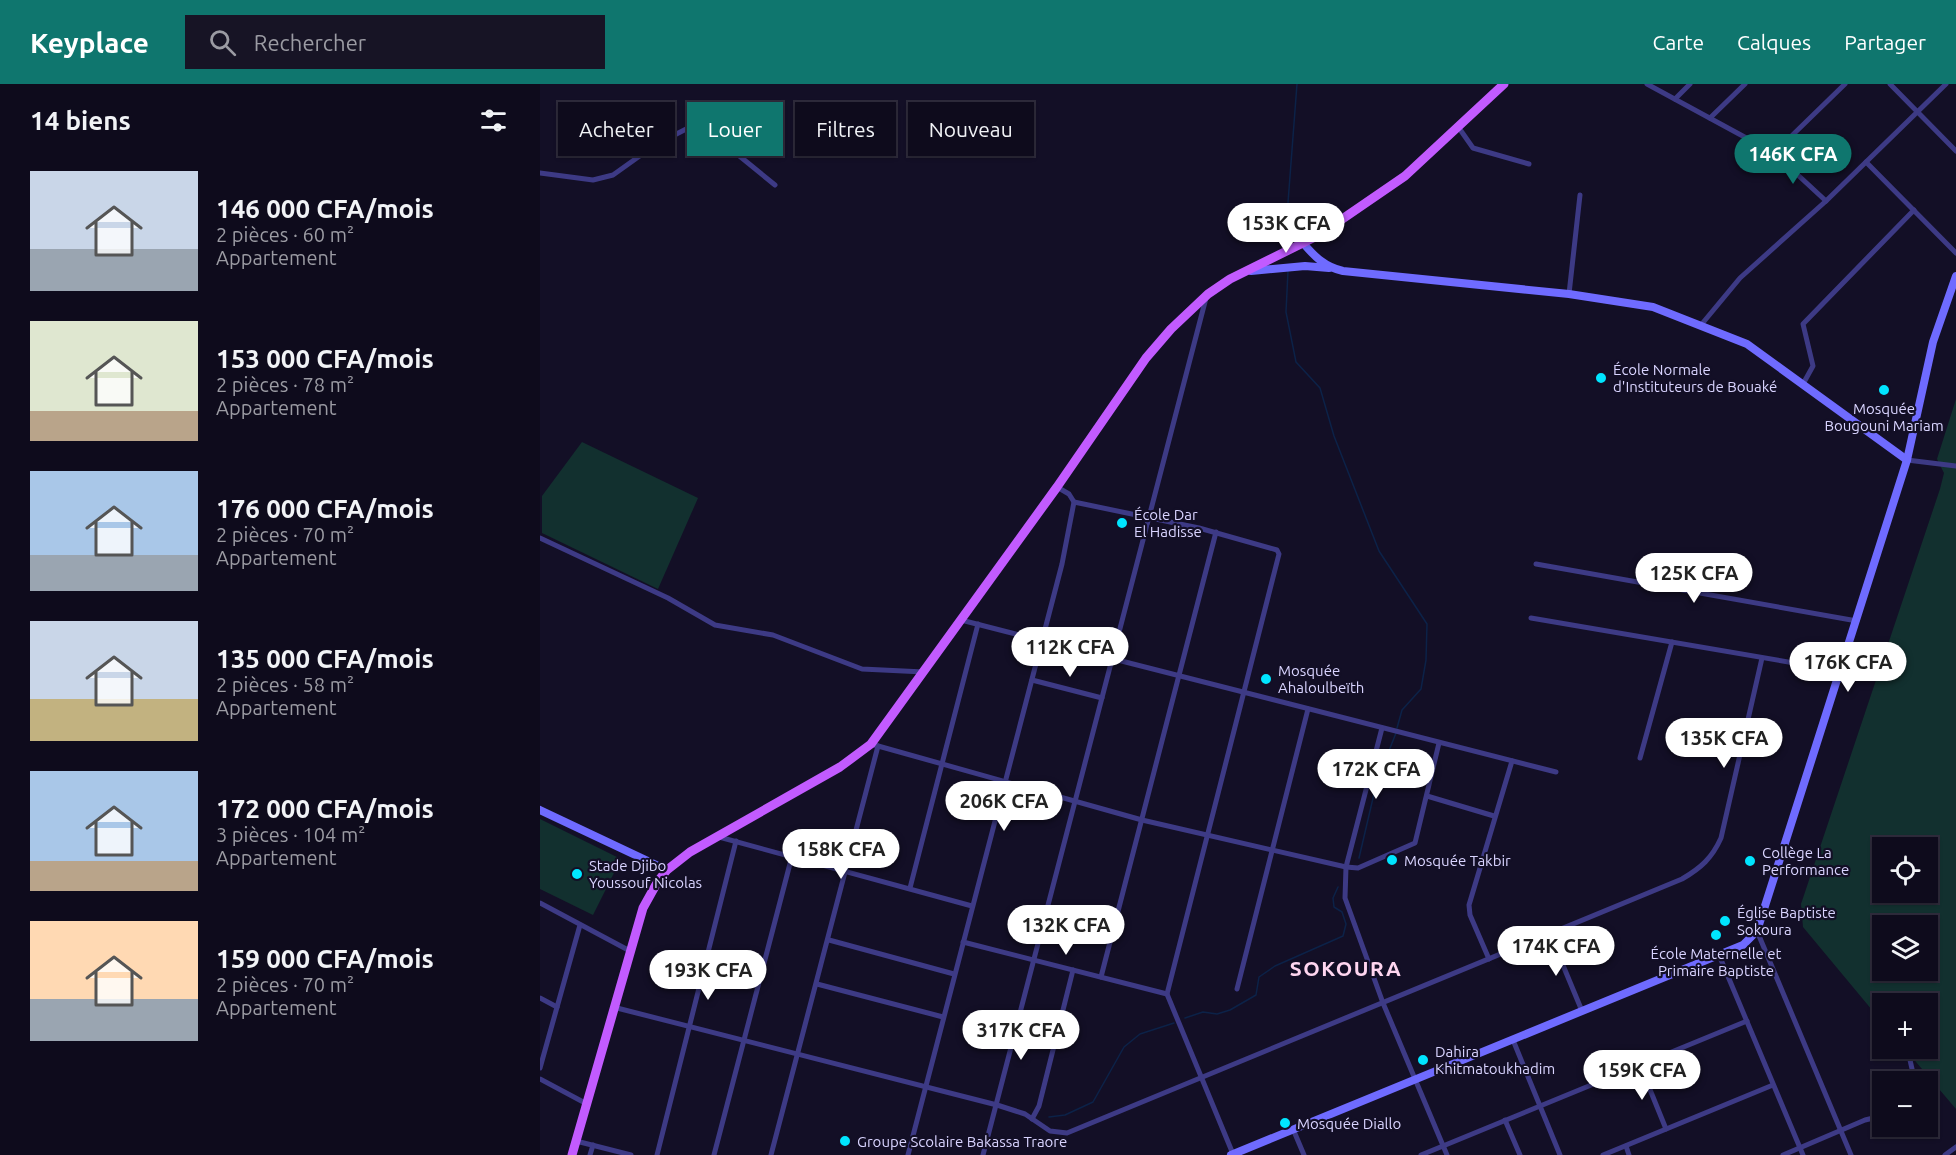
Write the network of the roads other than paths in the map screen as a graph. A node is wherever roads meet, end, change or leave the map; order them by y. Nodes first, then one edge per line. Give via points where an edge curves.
1 (1504, 84) edge
2 (1647, 84) edge
3 (1690, 84) edge
4 (1744, 84) edge
5 (1845, 84) edge
6 (1890, 84) edge
7 (1946, 84) edge
8 (1675, 99) junction
9 (1917, 112) junction
10 (1710, 118) junction
11 (1459, 128) junction
12 (1956, 151) edge
13 (1774, 153) junction
14 (1866, 162) junction
15 (1529, 164) dead end
16 (540, 173) edge
17 (775, 186) dead end
18 (1580, 195) dead end
19 (1826, 201) junction
20 (1914, 210) junction
21 (1303, 243) junction
22 (1956, 253) edge
23 (1330, 268) junction
24 (1242, 272) junction
25 (1956, 276) edge
26 (1208, 294) junction
27 (1569, 294) junction
28 (1701, 325) junction
29 (1803, 384) junction
30 (1907, 460) junction
31 (1956, 466) edge
32 (1058, 487) junction
33 (1074, 502) junction
34 (1149, 517) junction
35 (1216, 532) junction
36 (540, 538) edge
37 (1536, 564) dead end
38 (1531, 618) dead end
39 (962, 620) junction
40 (1857, 621) junction
41 (978, 624) junction
42 (1042, 640) junction
43 (1672, 642) junction
44 (1113, 658) junction
45 (1762, 658) junction
46 (1841, 671) junction
47 (924, 672) junction
48 (1180, 676) junction
49 (1032, 680) junction
50 (1245, 692) junction
51 (1102, 698) junction
52 (1308, 709) junction
53 (1383, 728) junction
54 (1439, 743) junction
55 (874, 745) junction
56 (1640, 758) dead end
57 (1512, 761) junction
58 (942, 765) junction
59 (1556, 772) dead end
60 (1006, 783) junction
61 (1427, 796) junction
62 (1076, 802) junction
63 (540, 810) edge
64 (1494, 816) junction
65 (1142, 820) junction
66 (715, 836) junction
67 (1207, 837) junction
68 (736, 841) junction
69 (1271, 850) junction
70 (792, 856) junction
71 (1346, 867) junction
72 (667, 870) junction
73 (846, 870) junction
74 (910, 888) junction
75 (540, 903) edge
76 (972, 906) junction
77 (580, 925) junction
78 (1757, 931) junction
79 (1550, 934) junction
80 (829, 940) junction
81 (963, 942) junction
82 (630, 951) junction
83 (1719, 955) junction
84 (1489, 959) junction
85 (1034, 960) junction
86 (1073, 970) junction
87 (954, 974) junction
88 (1101, 978) junction
89 (817, 984) junction
90 (1237, 989) dead end
91 (1167, 994) junction
92 (540, 998) edge
93 (1383, 1003) junction
94 (557, 1007) junction
95 (613, 1007) junction
96 (1582, 1011) junction
97 (943, 1017) junction
98 (1747, 1021) junction
99 (690, 1026) junction
100 (744, 1040) junction
101 (1513, 1040) junction
102 (798, 1054) junction
103 (1640, 1065) junction
104 (540, 1068) edge
105 (1202, 1078) junction
106 (540, 1079) edge
107 (1414, 1080) junction
108 (1773, 1085) junction
109 (926, 1087) junction
110 (587, 1104) junction
111 (997, 1105) junction
112 (1540, 1106) junction
113 (1032, 1119) junction
114 (1505, 1120) junction
115 (1872, 1120) edge
116 (1293, 1129) junction
117 (1666, 1129) junction
118 (1841, 1131) junction
119 (576, 1141) junction
120 (593, 1145) junction
121 (1443, 1146) junction
122 (1626, 1146) junction
123 (1956, 1147) edge
124 (1800, 1148) junction
125 (572, 1155) edge
126 (590, 1155) edge
127 (631, 1155) edge
128 (657, 1155) edge
129 (714, 1155) edge
130 (771, 1155) edge
131 (908, 1155) edge
132 (983, 1155) edge
133 (1232, 1155) edge
134 (1304, 1155) edge
135 (1421, 1155) edge
136 (1447, 1155) edge
137 (1520, 1155) edge
138 (1560, 1155) edge
139 (1603, 1155) edge
140 (1629, 1155) edge
141 (1784, 1155) edge
142 (1803, 1155) edge
143 (1851, 1155) edge
144 (1945, 1155) edge

1 - 11 main road
2 - 8 street
3 - 8 street
4 - 10 street
5 - 13 street
6 - 9 street
7 - 9 street
8 - 10 street
9 - 12 street
9 - 14 street
10 - 13 street
11 - 15 street via 1473,148
11 - 21 main road via 1405,176
13 - 19 street
14 - 19 street
14 - 20 street
16 - 17 street via 592,180 613,175 655,145 694,125 705,128
18 - 27 street
19 - 28 street via 1740,278
20 - 22 street
20 - 29 street via 1803,324 1813,366
21 - 23 street
21 - 24 main road
23 - 24 street via 1276,267
23 - 27 street
24 - 26 main road
25 - 30 street via 1933,342
26 - 32 main road via 1152,351
26 - 34 street
27 - 28 street via 1653,307
28 - 29 street via 1747,344
29 - 30 street
30 - 31 street
30 - 40 street
32 - 33 street
32 - 39 main road
33 - 34 street
33 - 42 street
34 - 35 street
34 - 44 street
35 - 48 street
35 - 50 street via 1277,550 1279,554
36 - 47 street via 668,598 715,625 773,635 862,669
37 - 40 street
38 - 43 street
39 - 41 street
39 - 47 main road
40 - 46 street
41 - 42 street
41 - 58 street
42 - 44 street
42 - 49 street
43 - 45 street
43 - 56 street
44 - 48 street
44 - 51 street
45 - 46 street
45 - 79 street via 1714,855 1682,879
46 - 78 street
47 - 55 main road
48 - 50 street
48 - 65 street
49 - 51 street
49 - 60 street
50 - 52 street
50 - 67 street
51 - 62 street
52 - 53 street
52 - 69 street
53 - 54 street
53 - 71 street
54 - 57 street
54 - 61 street
55 - 58 street
55 - 66 main road
55 - 73 street
57 - 59 street
57 - 64 street
58 - 60 street
58 - 74 street
60 - 62 street
60 - 76 street
61 - 64 street
61 - 71 street via 1415,843 1358,868
62 - 65 street
62 - 85 street
63 - 72 street
64 - 84 street via 1469,905
65 - 67 street
65 - 88 street
66 - 68 street
66 - 72 main road
67 - 69 street
67 - 91 street
68 - 70 street
68 - 99 street
69 - 71 street
69 - 90 street
70 - 73 street
70 - 100 street
71 - 93 street via 1345,898
72 - 82 main road via 643,908
73 - 74 street
73 - 80 street
74 - 76 street
75 - 77 street
76 - 81 street
77 - 82 street
77 - 94 street
78 - 83 street via 1743,945
78 - 118 street
79 - 84 street
79 - 96 street
80 - 87 street
80 - 89 street
81 - 85 street
81 - 87 street
82 - 95 main road
83 - 96 street
83 - 98 street
84 - 93 street
85 - 86 street
85 - 111 street
86 - 88 street
86 - 113 street via 1039,1106
87 - 97 street
88 - 91 street
89 - 97 street
89 - 102 street
91 - 105 street
92 - 94 street
93 - 105 street
93 - 107 street
94 - 104 street
95 - 99 street
95 - 110 main road
96 - 101 street
97 - 109 street
98 - 103 street
98 - 108 street
99 - 100 street
99 - 128 street
100 - 102 street
100 - 129 street
101 - 107 street
101 - 112 street
102 - 109 street
102 - 130 street
103 - 112 street
103 - 117 street
105 - 113 street via 1067,1132 1050,1131
105 - 133 street
106 - 110 street
107 - 116 street
107 - 121 street
108 - 117 street
108 - 124 street
109 - 111 street
109 - 131 street
110 - 119 main road
111 - 113 street
111 - 132 street
112 - 114 street
112 - 138 street
114 - 121 street
114 - 137 street
115 - 118 street
116 - 133 street
116 - 134 street
117 - 122 street
118 - 124 street
118 - 143 street
119 - 120 street
119 - 125 main road
120 - 126 street
120 - 127 street
121 - 135 street
121 - 136 street
122 - 139 street
122 - 140 street
123 - 144 street
124 - 141 street
124 - 142 street

